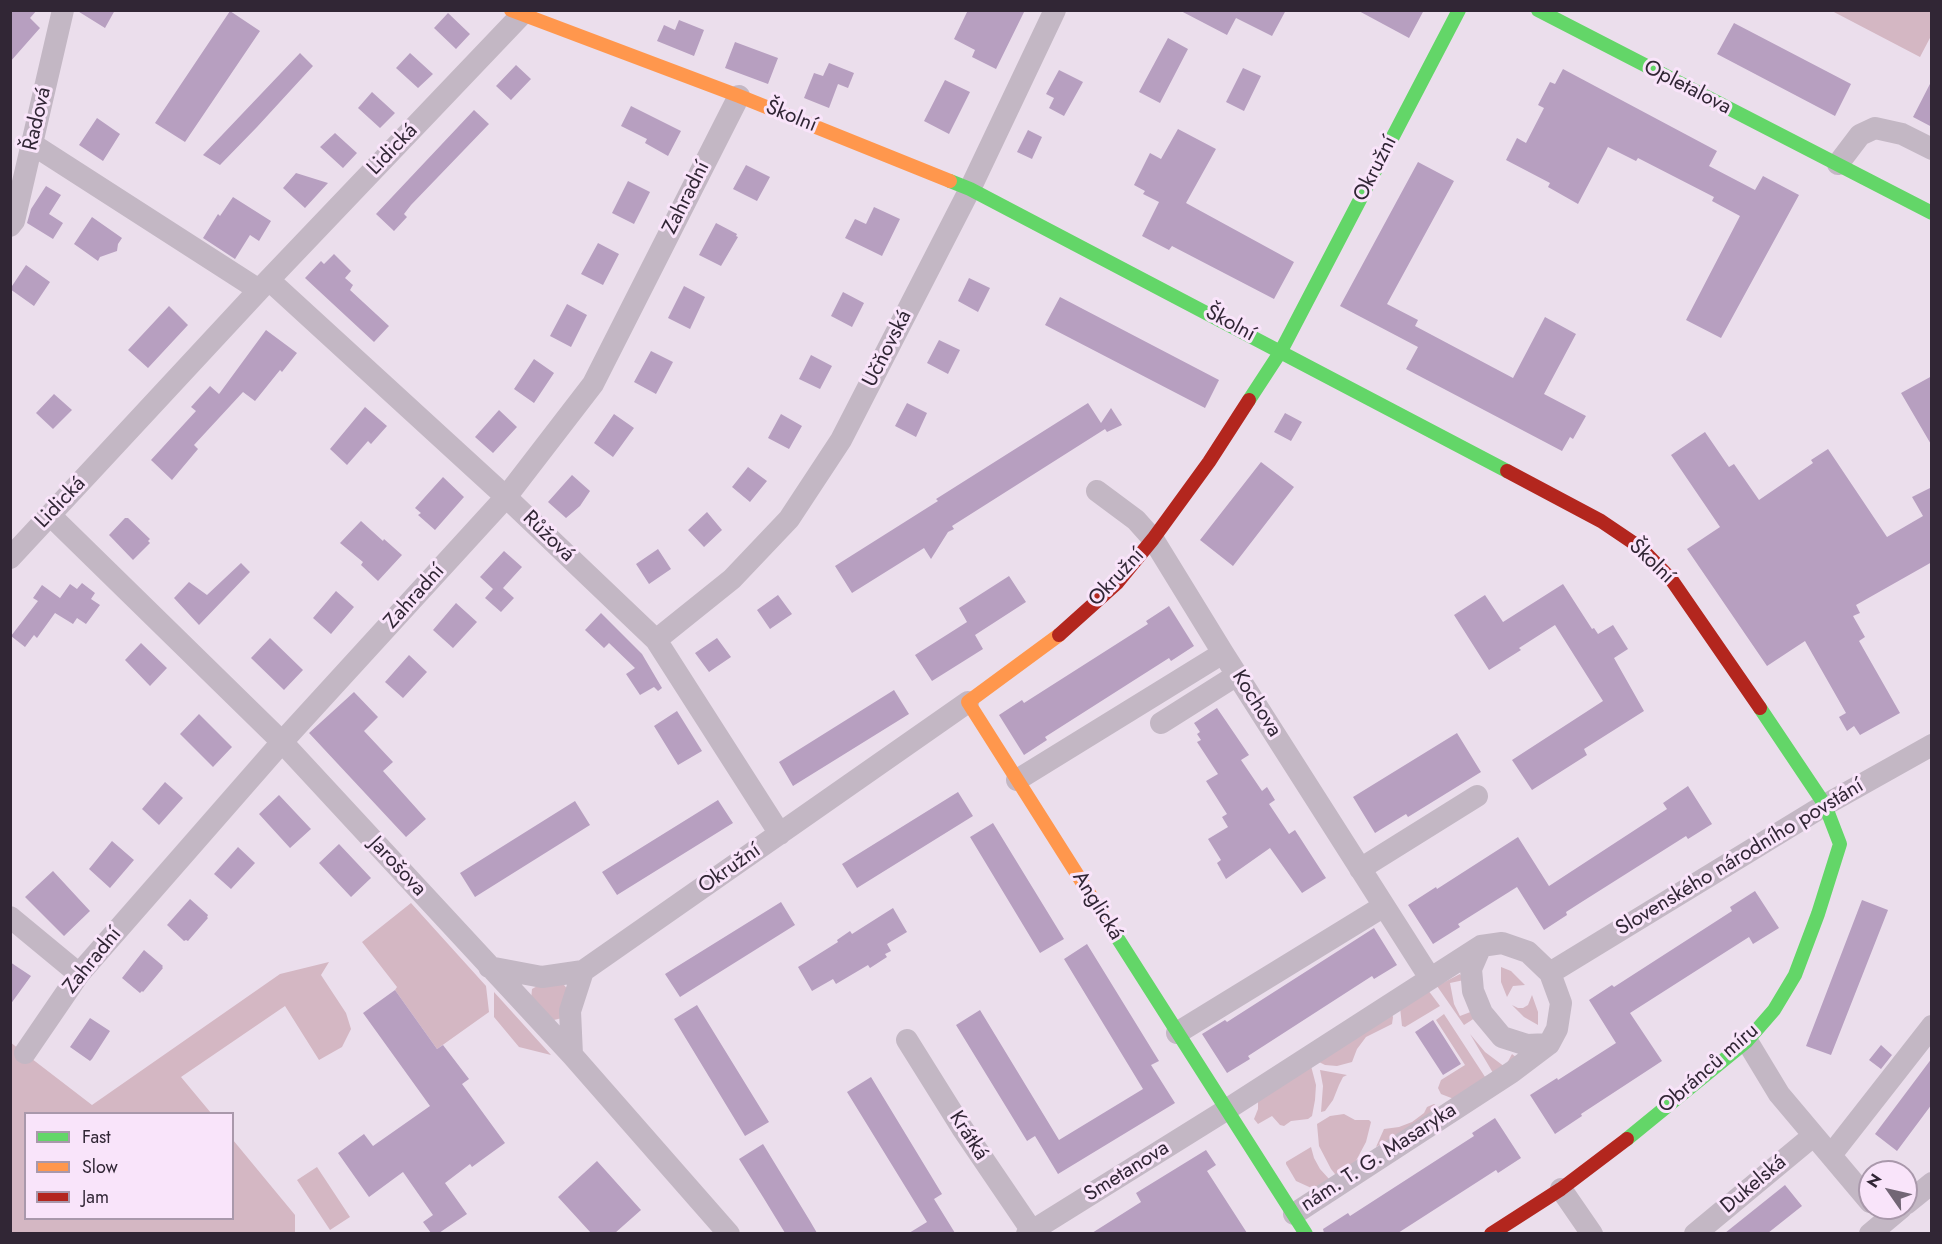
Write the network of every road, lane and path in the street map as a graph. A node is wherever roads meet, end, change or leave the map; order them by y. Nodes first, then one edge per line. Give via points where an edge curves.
1 (63, 10) edge
2 (1055, 10) edge
3 (1459, 10) edge
4 (1538, 10) edge
5 (520, 12) edge
6 (739, 96) junction
7 (32, 144) junction
8 (1932, 149) edge
9 (1838, 164) junction
10 (970, 189) junction
11 (1926, 210) edge
12 (10, 226) edge
13 (1932, 229) edge
14 (264, 285) junction
15 (1281, 351) junction
16 (1097, 491) dead end
17 (506, 497) junction
18 (51, 516) junction
19 (1153, 539) junction
20 (10, 558) edge
21 (656, 640) junction
22 (1223, 653) junction
23 (1237, 675) junction
24 (968, 702) junction
25 (1161, 723) dead end
26 (282, 742) junction
27 (1932, 745) edge
28 (1017, 780) junction
29 (1476, 796) dead end
30 (1825, 805) junction
31 (780, 834) junction
32 (1360, 869) junction
33 (1384, 906) junction
34 (10, 917) edge
35 (1481, 946) junction
36 (489, 967) junction
37 (583, 971) junction
38 (1550, 973) junction
39 (79, 974) junction
40 (1430, 978) junction
41 (1932, 1026) edge
42 (1177, 1033) junction
43 (908, 1040) dead end
44 (1747, 1041) junction
45 (1549, 1044) junction
46 (25, 1053) dead end
47 (572, 1055) junction
48 (1226, 1110) junction
49 (1813, 1136) junction
50 (1831, 1155) junction
51 (1932, 1183) edge
52 (1858, 1188) edge
53 (1560, 1189) junction
54 (1918, 1194) edge
55 (1294, 1214) junction
56 (1029, 1232) edge
57 (729, 1233) edge
58 (1306, 1233) edge
59 (1491, 1233) edge
60 (1592, 1233) edge
61 (1695, 1233) edge

1 - 7 street, Řadová
2 - 10 street, Učňovská
3 - 15 street, Okružní
4 - 9 street, Opletalova
5 - 6 street, Školní
5 - 14 street, Lidická
6 - 10 street, Školní
6 - 17 street, Zahradní via 593,384
7 - 12 street, Řadová
7 - 14 street
8 - 9 street via 1902,134 1875,128 1860,135
9 - 11 street, Opletalova
10 - 15 street, Školní
10 - 21 street, Učňovská via 841,440 789,519 732,579
11 - 13 street
14 - 17 street, Růžová
14 - 18 street, Lidická
15 - 19 street, Okružní
15 - 30 street, Školní via 1546,490 1641,548 1671,579 1714,639
16 - 19 street, Kochova via 1136,520
17 - 21 street, Růžová
17 - 26 street, Zahradní
18 - 20 street, Lidická
18 - 26 street, Jarošova
19 - 22 street, Kochova
19 - 24 street, Okružní via 1117,582 1065,630
21 - 31 street, Růžová
22 - 23 street, Kochova
22 - 28 street
23 - 25 street
23 - 32 street, Kochova
24 - 28 street, Anglická
24 - 31 street, Okružní
26 - 36 street, Jarošova
26 - 39 street, Zahradní
27 - 30 street, Slovenského národního povstání
28 - 42 street, Anglická
29 - 32 street
30 - 38 street, Slovenského národního povstání
30 - 44 street, Obránců míru via 1840,844 1818,914 1795,975 1774,1010
31 - 37 street, Okružní
32 - 33 street, Kochova
33 - 40 street, Kochova
33 - 42 street
34 - 39 street
35 - 38 street via 1502,944 1528,952
35 - 40 street
35 - 45 street via 1471,969 1473,991 1482,1013 1502,1037 1527,1046
36 - 37 street, Okružní via 542,977
36 - 47 street, Jarošova
37 - 47 street via 570,1011
38 - 45 street via 1561,1003 1557,1029
39 - 46 street, Zahradní
40 - 48 street
41 - 50 street
42 - 48 street, Anglická
43 - 56 street, Krátká
44 - 49 street via 1779,1094
44 - 53 street, Obránců míru
45 - 55 street, nám. T. G. Masaryka
47 - 57 street, Jarošova
48 - 55 street, nám. T. G. Masaryka
48 - 56 street, Smetanova
49 - 50 street
49 - 61 street, Dukelská
50 - 52 street
51 - 54 street
53 - 59 street, Obránců míru
53 - 60 street
55 - 58 street

